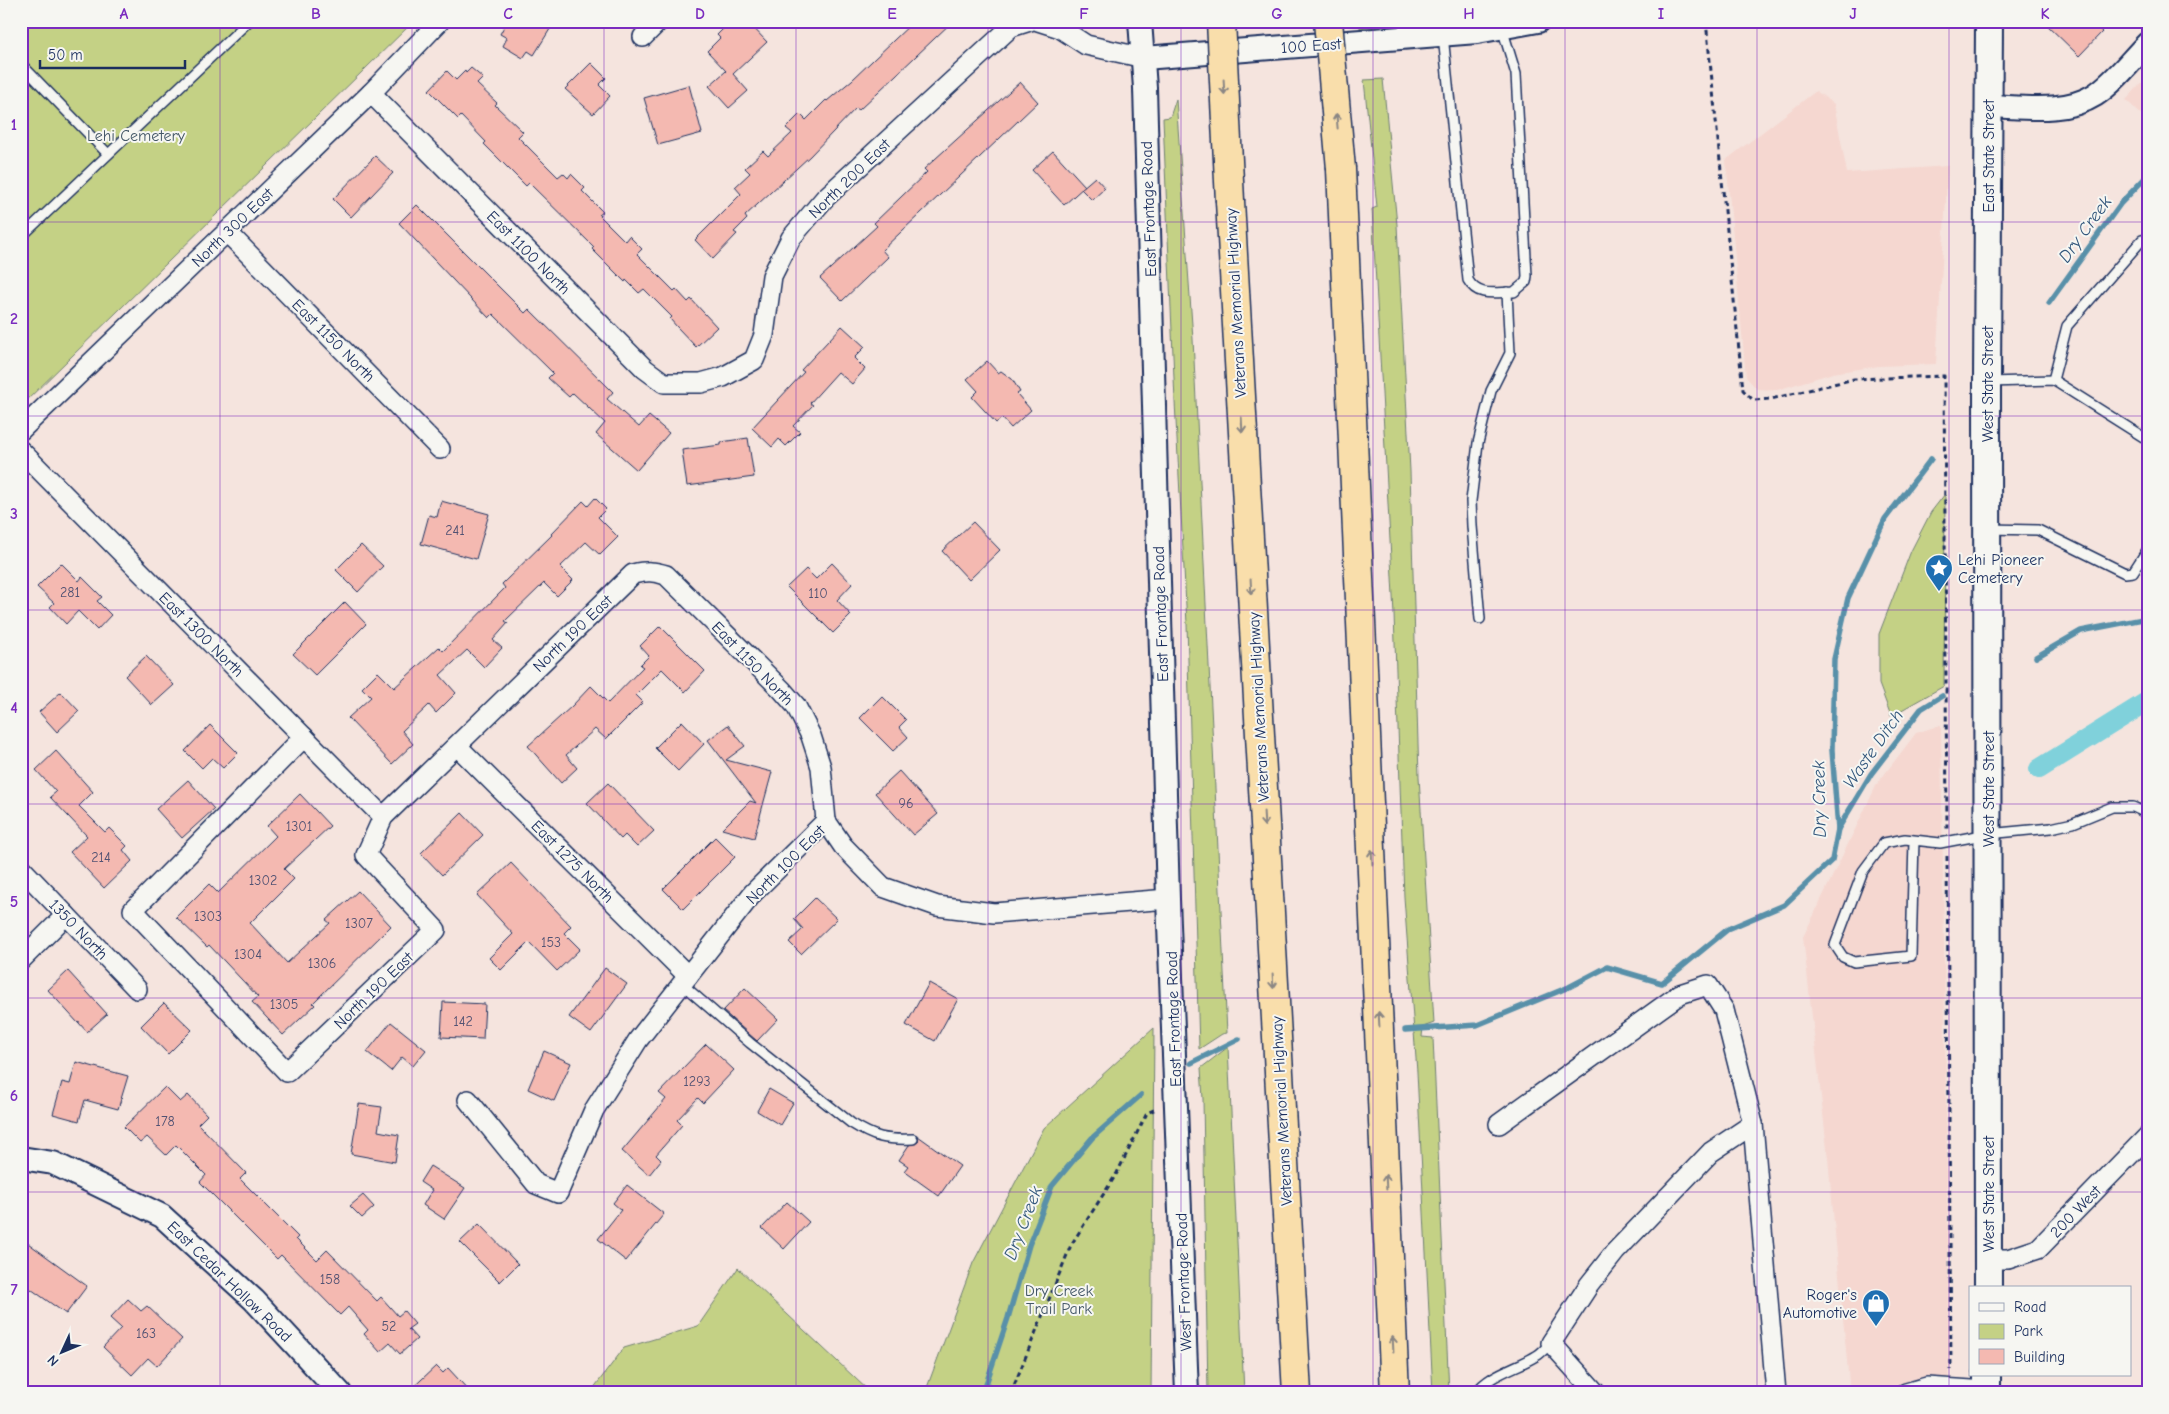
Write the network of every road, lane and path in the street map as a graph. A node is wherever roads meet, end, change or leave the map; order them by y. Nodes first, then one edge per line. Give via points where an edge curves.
1 (249, 21) edge
2 (440, 21) edge
3 (659, 21) edge
4 (1030, 21) edge
5 (1038, 21) edge
6 (1140, 21) edge
7 (1221, 21) edge
8 (1328, 21) edge
9 (1538, 21) edge
10 (1706, 21) edge
11 (1989, 21) edge
12 (1009, 24) edge
13 (1502, 28) junction
14 (1443, 35) junction
15 (643, 37) dead end
16 (2148, 43) edge
17 (1144, 58) junction
18 (21, 64) edge
19 (371, 93) junction
20 (1989, 106) junction
21 (108, 154) junction
22 (227, 232) junction
23 (21, 237) edge
24 (2148, 239) edge
25 (1987, 291) joint
26 (1507, 292) junction
27 (2053, 380) junction
28 (701, 383) joint
29 (1987, 383) junction
30 (21, 430) edge
31 (2148, 440) edge
32 (440, 448) dead end
33 (21, 451) edge
34 (1987, 529) junction
35 (2148, 549) edge
36 (639, 572) joint
37 (1480, 619) dead end
38 (304, 737) junction
39 (457, 746) junction
40 (2148, 814) edge
41 (383, 817) junction
42 (826, 821) junction
43 (1988, 834) junction
44 (1914, 840) junction
45 (1947, 841) junction
46 (21, 868) edge
47 (1168, 900) junction
48 (66, 916) junction
49 (21, 960) edge
50 (685, 980) junction
51 (137, 989) dead end
52 (468, 1100) dead end
53 (1161, 1106) dead end
54 (1499, 1124) dead end
55 (1753, 1124) junction
56 (2148, 1136) edge
57 (913, 1139) dead end
58 (21, 1158) edge
59 (1179, 1171) joint
60 (1988, 1259) junction
61 (1988, 1286) edge
62 (1550, 1343) junction
63 (1987, 1386) edge
64 (1951, 1388) junction
65 (340, 1393) edge
66 (1011, 1393) edge
67 (1187, 1393) edge
68 (1297, 1393) edge
69 (1395, 1393) edge
70 (1476, 1393) edge
71 (1596, 1393) edge
72 (1776, 1393) edge
73 (1906, 1393) edge

1 - 21 lane
2 - 19 street, North 300 East
3 - 15 street
4 - 12 street, North 200 East
5 - 17 street via 1060,28 1086,45
6 - 17 street, East Frontage Road
7 -> 68 highway, Veterans Memorial Highway, bridge
69 -> 8 highway, bridge via 1342,169
9 - 13 street, 100 East
10 - 45 path via 1743,390 1753,400 1771,399 1854,379 1944,376
11 - 20 main road, East State Street
12 - 28 street, North 200 East via 825,198 791,238 772,276 764,335 754,360 724,377
13 - 14 street, 100 East
13 - 26 lane via 1516,74 1527,276 1520,289
14 - 17 street, 100 East
14 - 26 lane via 1468,280 1480,292
16 - 20 street via 2095,95 2072,105
17 - 47 street, East Frontage Road
18 - 21 lane
19 - 22 street, North 300 East
19 - 28 street, East 1100 North via 645,369 664,383
20 - 25 main road, East State Street
21 - 23 lane
22 - 30 street, North 300 East
22 - 32 street, East 1150 North
24 - 27 lane via 2142,240 2067,326
25 - 29 main road, West State Street
26 - 37 lane via 1510,353 1491,391 1478,444 1472,501
27 - 29 lane
27 - 31 lane
29 - 34 main road, West State Street
33 - 38 street, East 1300 North
34 - 35 lane via 2038,530 2125,573 2134,572
34 - 43 main road, West State Street
36 - 39 street, North 190 East via 633,574
36 - 42 street, East 1150 North via 652,570 666,575 796,706 812,736 821,767
38 - 41 street, East 1300 North
38 - 41 street, North 190 East via 133,910 287,1072 436,930 366,855
39 - 41 street, North 190 East
39 - 50 street, East 1275 North
40 - 43 lane via 2133,807 2112,807 2066,825
42 - 47 street, North 100 East via 843,846 883,887 937,906 994,913
42 - 50 street, North 100 East via 754,893
43 - 45 lane
43 - 60 main road, West State Street
44 - 44 lane via 1884,843 1863,871 1835,945 1843,957 1854,962 1910,956
44 - 45 lane
45 - 64 path
46 - 48 street, 1350 North
47 - 59 street, East Frontage Road
48 - 49 street
48 - 51 street, 1350 North
50 - 52 street, North 100 East via 638,1040 594,1110 558,1193 536,1184
50 - 57 lane via 750,1043 851,1123 868,1134 889,1140
53 - 66 path via 1147,1113 1117,1173 1071,1245
54 - 55 street via 1680,994 1708,986 1724,1010
55 - 62 street via 1711,1152 1615,1252
55 - 72 street
56 - 60 street, 200 West via 2038,1249 2008,1259
58 - 65 street, East Cedar Hollow Road via 53,1163 162,1216 254,1300
59 - 67 street, West Frontage Road
60 - 61 main road, West State Street
62 - 70 lane via 1538,1355 1480,1386
62 - 71 street
63 - 64 street
64 - 73 street via 1927,1386

